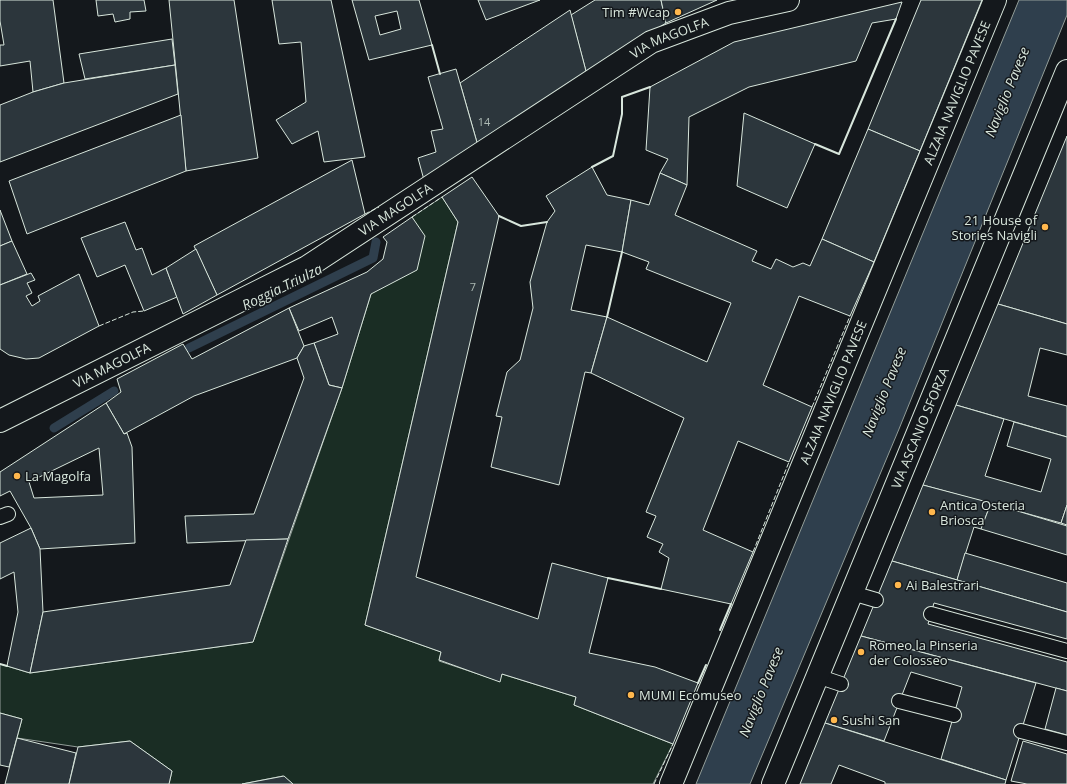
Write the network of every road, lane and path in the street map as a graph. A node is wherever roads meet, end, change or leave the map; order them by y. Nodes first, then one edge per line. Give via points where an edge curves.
1 (788, 0) edge
2 (995, 0) edge
3 (1066, 76) edge
4 (0, 421) edge
5 (852, 593) junction
6 (876, 600) dead end
7 (931, 614) dead end
8 (1067, 651) edge
9 (817, 676) junction
10 (841, 684) dead end
11 (899, 701) dead end
12 (954, 715) dead end
13 (1021, 731) dead end
14 (1067, 743) edge
15 (671, 784) edge
16 (773, 784) edge

1 - 4 street, VIA MAGOLFA via 729,13 651,42 307,267
2 - 15 street, ALZAIA NAVIGLIO PAVESE
3 - 5 street, VIA ASCANIO SFORZA
5 - 6 lane
5 - 9 street, VIA ASCANIO SFORZA
7 - 8 lane
9 - 10 lane
9 - 16 street, VIA ASCANIO SFORZA
11 - 12 lane
13 - 14 lane

